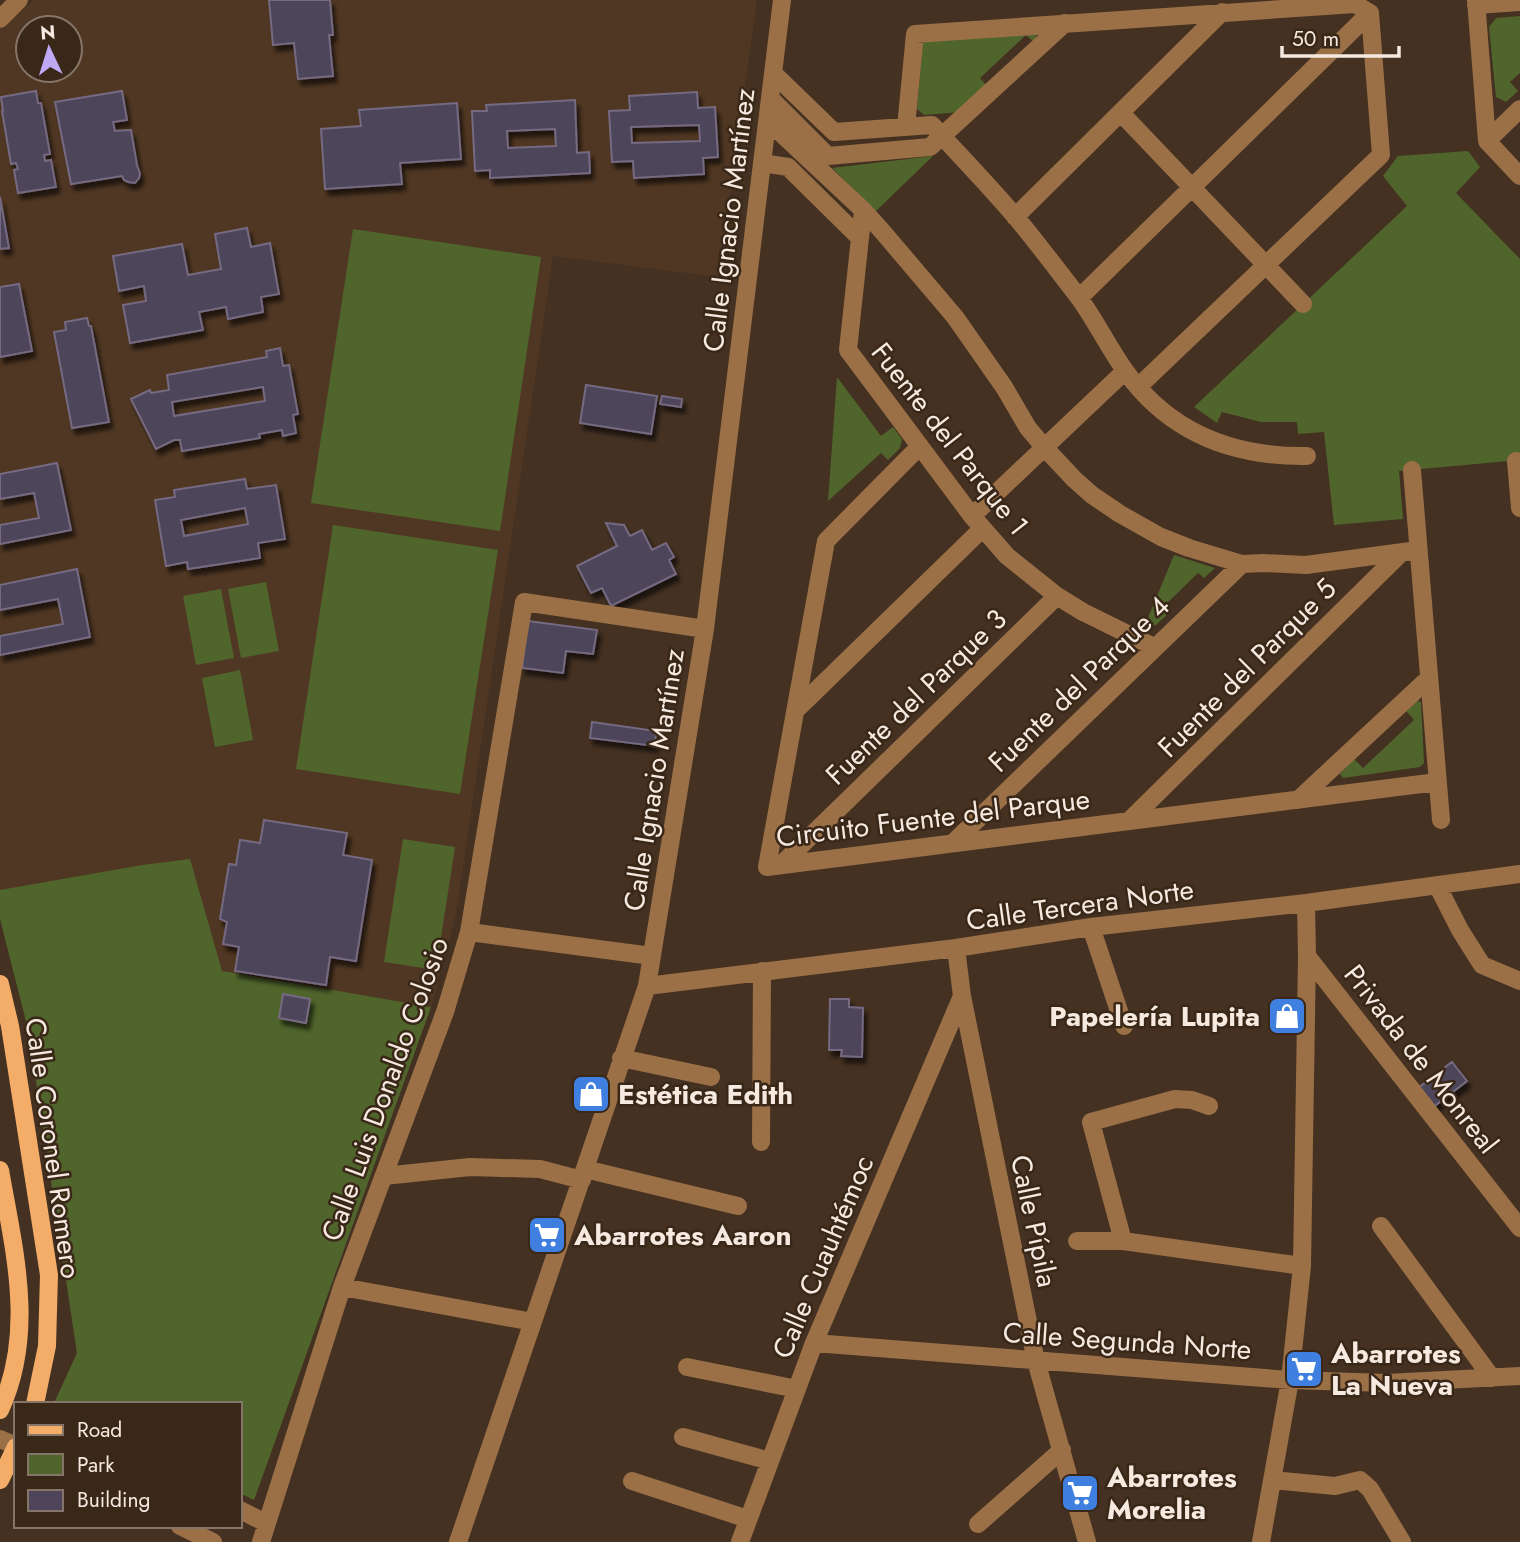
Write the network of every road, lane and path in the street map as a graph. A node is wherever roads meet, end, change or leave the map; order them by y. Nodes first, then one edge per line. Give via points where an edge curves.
1 (19, 0) edge
2 (782, 0) edge
3 (1476, 2) edge
4 (1520, 2) edge
5 (1222, 12) junction
6 (1370, 13) junction
7 (0, 19) edge
8 (1065, 23) junction
9 (773, 73) junction
10 (771, 98) junction
11 (1520, 108) edge
12 (1121, 113) junction
13 (768, 121) junction
14 (906, 127) junction
15 (942, 136) junction
16 (1487, 141) junction
17 (762, 163) junction
18 (1520, 176) edge
19 (1191, 188) junction
20 (863, 210) junction
21 (1015, 217) junction
22 (859, 237) junction
23 (1265, 265) junction
24 (1079, 298) junction
25 (1303, 304) dead end
26 (1125, 370) junction
27 (1138, 387) junction
28 (920, 446) junction
29 (1044, 447) junction
30 (1307, 456) dead end
31 (1516, 461) dead end
32 (1412, 470) dead end
33 (1520, 508) edge
34 (977, 523) junction
35 (1410, 551) junction
36 (1242, 564) junction
37 (1057, 596) junction
38 (705, 629) junction
39 (1154, 648) junction
40 (1429, 677) junction
41 (795, 711) junction
42 (1437, 782) junction
43 (1298, 800) junction
44 (1441, 820) dead end
45 (1129, 821) junction
46 (953, 843) junction
47 (781, 865) junction
48 (1520, 874) edge
49 (1437, 886) junction
50 (1306, 903) junction
51 (1091, 928) junction
52 (469, 932) junction
53 (956, 948) junction
54 (652, 956) junction
55 (1307, 956) junction
56 (762, 971) junction
57 (1520, 981) edge
58 (0, 984) edge
59 (647, 986) junction
60 (962, 996) junction
61 (1124, 1026) dead end
62 (621, 1058) junction
63 (711, 1077) dead end
64 (1209, 1106) dead end
65 (761, 1142) dead end
66 (0, 1170) edge
67 (583, 1174) junction
68 (384, 1176) junction
69 (738, 1206) dead end
70 (1381, 1226) dead end
71 (1520, 1228) edge
72 (1077, 1241) dead end
73 (1123, 1241) junction
74 (1302, 1266) junction
75 (342, 1287) junction
76 (533, 1322) junction
77 (814, 1343) junction
78 (1036, 1361) junction
79 (687, 1367) dead end
80 (1520, 1377) edge
81 (1492, 1378) junction
82 (1290, 1380) junction
83 (797, 1389) junction
84 (35, 1402) edge
85 (8, 1404) edge
86 (682, 1437) dead end
87 (14, 1450) edge
88 (1062, 1450) junction
89 (770, 1461) junction
90 (0, 1480) edge
91 (1272, 1480) junction
92 (632, 1481) dead end
93 (242, 1511) edge
94 (748, 1519) junction
95 (266, 1523) junction
96 (978, 1524) dead end
97 (184, 1528) edge
98 (213, 1542) edge
99 (261, 1542) edge
100 (457, 1542) edge
101 (740, 1542) edge
102 (1087, 1542) edge
103 (1261, 1542) edge
104 (1402, 1542) edge

1 - 7 street
2 - 9 street, Calle Ignacio Martínez
3 - 4 street
3 - 16 street
5 - 6 street via 1354,4
5 - 8 street
5 - 12 street
6 - 19 street
6 - 23 street via 1381,155
8 - 14 street via 915,34
8 - 15 street
9 - 10 street, Calle Ignacio Martínez
9 - 14 street via 834,132
10 - 13 street, Calle Ignacio Martínez
10 - 15 street via 828,156 930,147
11 - 16 street
12 - 19 street
12 - 21 street
13 - 17 street, Calle Ignacio Martínez
13 - 20 street
14 - 15 street via 932,125
15 - 21 street
16 - 18 street
17 - 22 street via 789,167
17 - 38 street, Calle Ignacio Martínez
19 - 23 street
19 - 24 street
20 - 22 street
20 - 29 street via 955,317
21 - 24 street
22 - 28 street, Fuente del Parque 1 via 848,350
23 - 25 street
23 - 27 street
24 - 26 street
26 - 27 street
26 - 29 street
27 - 30 street via 1165,414 1221,444
28 - 34 street, Fuente del Parque 1
28 - 41 street, Circuito Fuente del Parque via 826,541
29 - 34 street
29 - 36 street via 1092,495 1140,527
31 - 33 street
32 - 35 street
34 - 37 street, Fuente del Parque 1 via 1007,556
34 - 41 street
35 - 36 street via 1306,565
35 - 40 street
35 - 45 street, Fuente del Parque 5
36 - 39 street, Fuente del Parque 4
37 - 39 street, Fuente del Parque 1
37 - 47 street, Fuente del Parque 3
38 - 52 street, Calle Luis Donaldo Colosio via 524,602
38 - 54 street, Calle Ignacio Martínez
39 - 46 street, Fuente del Parque 4
40 - 42 street
40 - 43 street
41 - 47 street, Circuito Fuente del Parque via 767,867
42 - 43 street, Circuito Fuente del Parque
42 - 44 street
43 - 45 street, Circuito Fuente del Parque
45 - 46 street, Circuito Fuente del Parque
46 - 47 street, Circuito Fuente del Parque
48 - 49 street, Calle Tercera Norte
49 - 50 street, Calle Tercera Norte
49 - 57 street via 1482,965
50 - 51 street, Calle Tercera Norte
50 - 55 street
51 - 53 street, Calle Tercera Norte
51 - 61 street
52 - 54 street
52 - 68 street, Calle Luis Donaldo Colosio via 445,1012
53 - 56 street, Calle Tercera Norte
53 - 60 street, Calle Pípila
54 - 59 street, Calle Ignacio Martínez
55 - 71 street, Privada de Monreal
55 - 74 street
56 - 59 street, Calle Tercera Norte
56 - 65 street
58 - 84 main road, Calle Coronel Romero via 49,1275 47,1346
59 - 62 street, Calle Ignacio Martínez
60 - 77 street, Calle Cuauhtémoc
60 - 78 street, Calle Pípila
62 - 63 street
62 - 67 street, Calle Ignacio Martínez
64 - 73 street via 1175,1099 1091,1122
66 - 85 main road, Calle Coronel Romero via 19,1279 19,1342
67 - 68 street via 470,1167
67 - 69 street
67 - 76 street, Calle Ignacio Martínez
68 - 75 street, Calle Luis Donaldo Colosio
70 - 81 street
72 - 73 street
73 - 74 street
74 - 82 street
75 - 76 street
75 - 95 street, Calle Luis Donaldo Colosio
76 - 100 street, Calle Ignacio Martínez
77 - 78 street, Calle Segunda Norte
77 - 83 street, Calle Cuauhtémoc
78 - 82 street, Calle Segunda Norte
78 - 88 street, Calle Pípila
79 - 83 street
80 - 81 street, Calle Segunda Norte
81 - 82 street, Calle Segunda Norte via 1387,1383
82 - 91 street
83 - 89 street, Calle Cuauhtémoc
86 - 89 street
87 - 90 main road
88 - 96 street
88 - 102 street, Calle Pípila
89 - 94 street, Calle Cuauhtémoc
91 - 103 street
91 - 104 street via 1335,1486 1360,1480
92 - 94 street
93 - 95 street
94 - 101 street, Calle Cuauhtémoc
95 - 99 street, Calle Luis Donaldo Colosio
97 - 98 street

